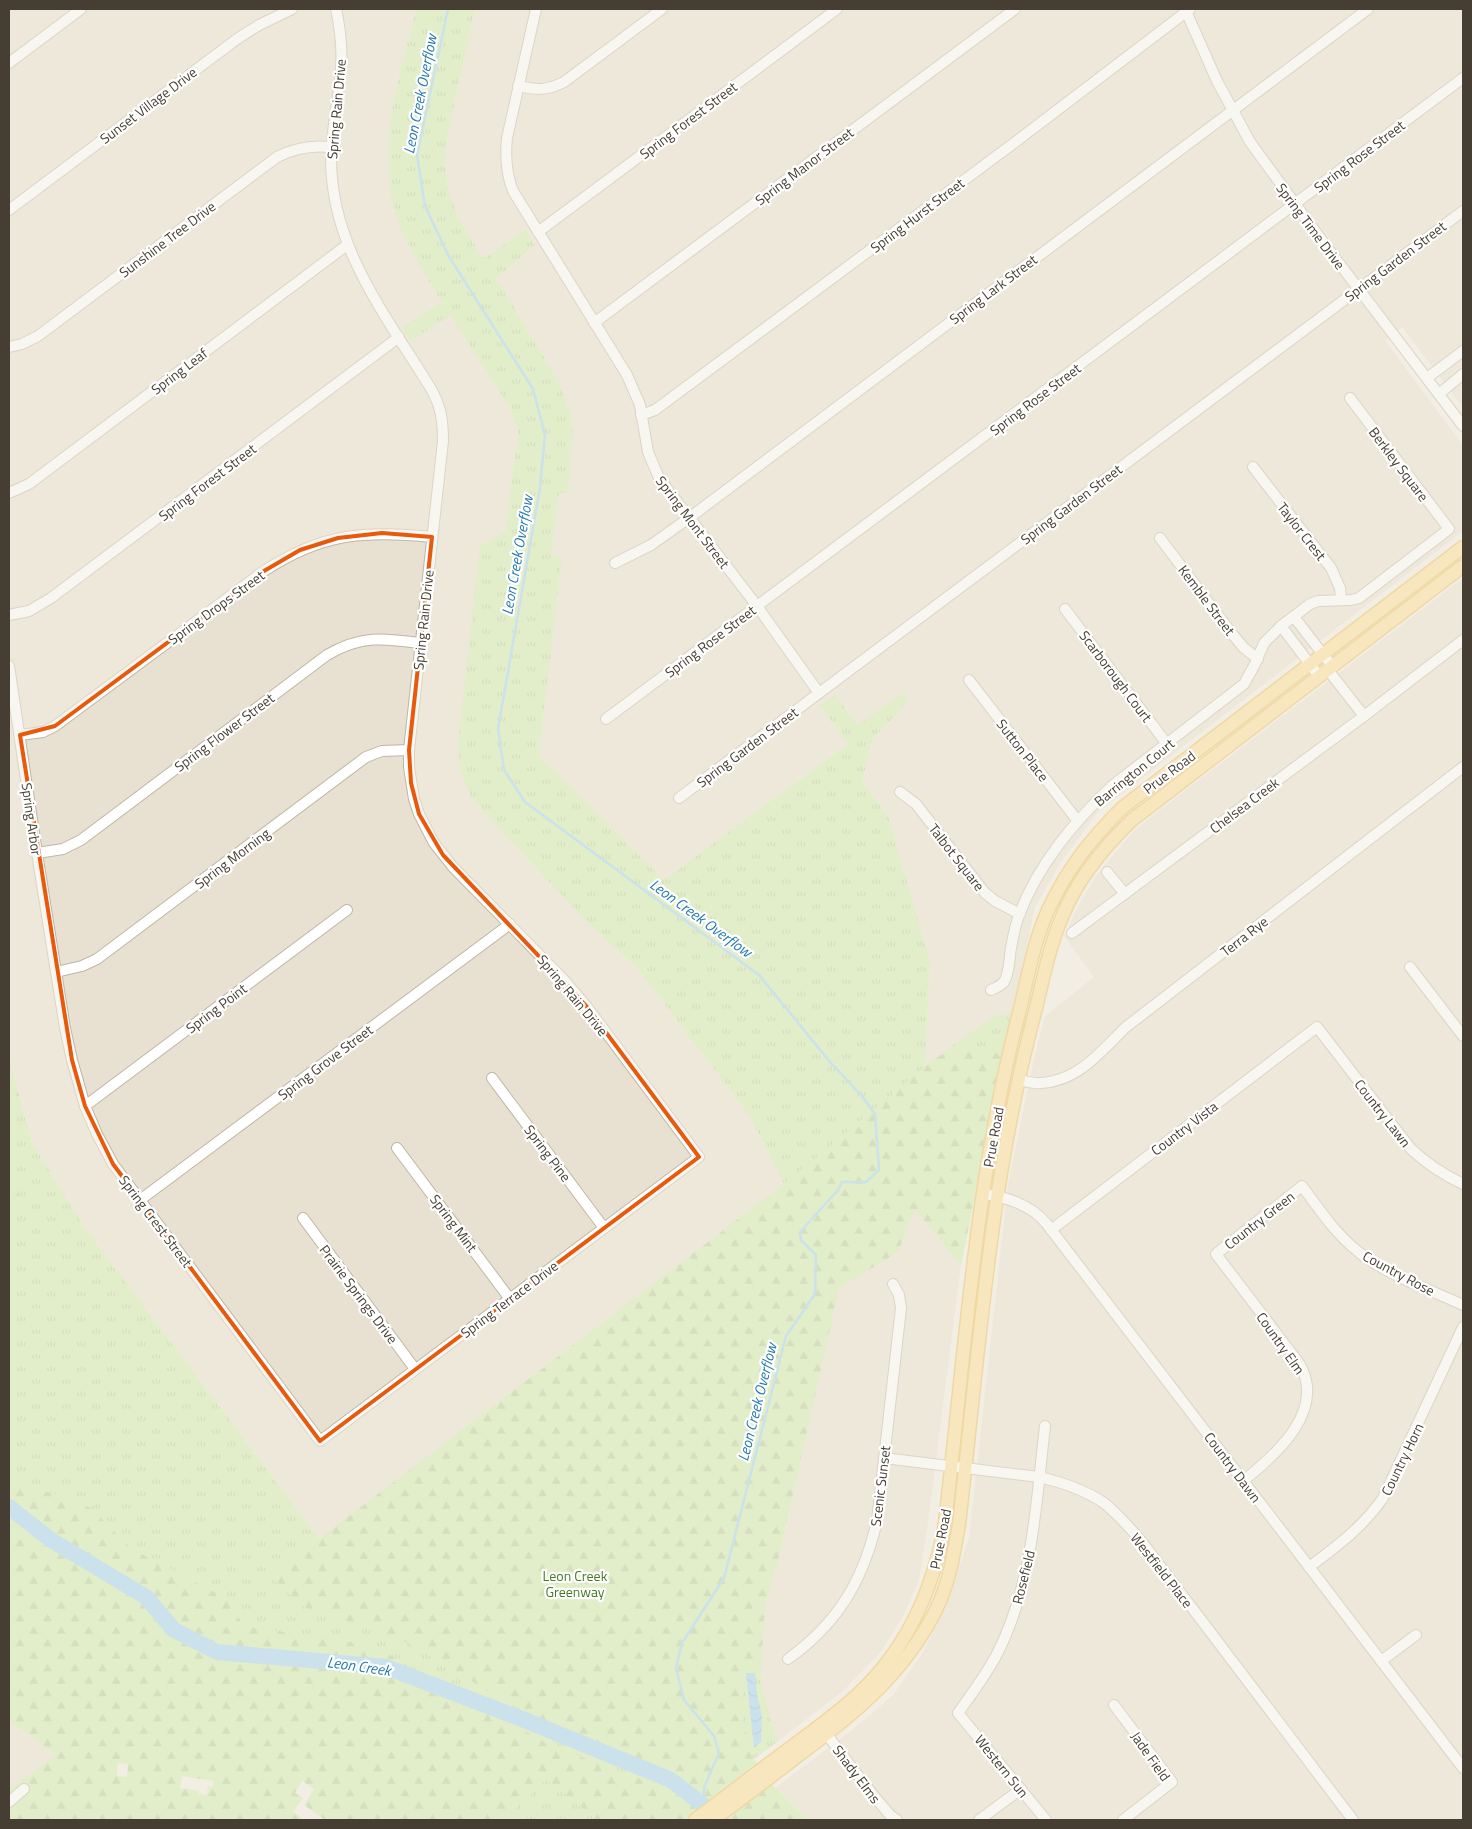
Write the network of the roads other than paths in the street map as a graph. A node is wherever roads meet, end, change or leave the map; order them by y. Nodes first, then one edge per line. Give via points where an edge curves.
1 (81, 9) edge
2 (292, 9) edge
3 (336, 9) edge
4 (536, 9) edge
5 (662, 9) edge
6 (837, 9) edge
7 (1014, 9) edge
8 (1368, 9) edge
9 (1187, 10) edge
10 (9, 63) edge
11 (1463, 78) edge
12 (518, 86) junction
13 (1231, 110) junction
14 (332, 147) junction
15 (1295, 204) junction
16 (9, 210) edge
17 (1463, 211) edge
18 (538, 232) junction
19 (347, 245) junction
20 (1358, 289) junction
21 (594, 323) junction
22 (399, 337) junction
23 (9, 347) edge
24 (1463, 351) edge
25 (1454, 358) junction
26 (1463, 372) edge
27 (1427, 378) junction
28 (1439, 394) junction
29 (1350, 398) dead end
30 (642, 415) junction
31 (1463, 426) edge
32 (1253, 467) dead end
33 (9, 493) edge
34 (689, 518) junction
35 (1449, 529) joint
36 (432, 537) junction
37 (1160, 538) dead end
38 (1463, 547) edge
39 (615, 563) dead end
40 (1463, 566) edge
41 (1341, 600) junction
42 (757, 606) junction
43 (1065, 608) dead end
44 (9, 615) edge
45 (1294, 617) junction
46 (1281, 626) junction
47 (1309, 636) junction
48 (1463, 640) edge
49 (420, 643) junction
50 (1296, 646) junction
51 (1323, 654) junction
52 (1258, 659) junction
53 (1310, 664) junction
54 (9, 666) edge
55 (1326, 671) junction
56 (969, 680) dead end
57 (819, 693) junction
58 (1364, 716) junction
59 (606, 719) dead end
60 (20, 735) junction
61 (1167, 744) junction
62 (409, 750) junction
63 (1463, 767) edge
64 (900, 792) dead end
65 (679, 798) dead end
66 (1122, 808) junction
67 (1077, 820) junction
68 (1132, 820) junction
69 (37, 853) junction
70 (1106, 872) dead end
71 (1125, 894) junction
72 (347, 910) dead end
73 (1020, 914) junction
74 (510, 924) junction
75 (1072, 933) dead end
76 (1410, 967) dead end
77 (56, 972) junction
78 (991, 990) dead end
79 (1317, 1027) joint
80 (1463, 1036) edge
81 (492, 1078) dead end
82 (1018, 1080) junction
83 (85, 1106) junction
84 (397, 1148) dead end
85 (699, 1157) joint
86 (1463, 1184) edge
87 (1302, 1186) joint
88 (983, 1194) junction
89 (998, 1196) junction
90 (140, 1200) junction
91 (303, 1218) dead end
92 (604, 1228) junction
93 (1051, 1230) junction
94 (1216, 1254) joint
95 (893, 1284) dead end
96 (510, 1299) junction
97 (1463, 1305) edge
98 (1463, 1327) edge
99 (415, 1370) junction
100 (1044, 1426) dead end
101 (320, 1441) joint
102 (884, 1458) junction
103 (952, 1467) junction
104 (966, 1469) junction
105 (1039, 1477) junction
106 (1243, 1480) junction
107 (1309, 1568) junction
108 (1416, 1635) dead end
109 (788, 1660) dead end
110 (1381, 1662) junction
111 (1114, 1704) dead end
112 (958, 1713) joint
113 (824, 1730) junction
114 (1463, 1768) edge
115 (760, 1778) junction
116 (24, 1789) dead end
117 (1021, 1789) junction
118 (9, 1802) edge
119 (695, 1820) edge
120 (713, 1820) edge
121 (897, 1820) edge
122 (979, 1820) edge
123 (1046, 1820) edge
124 (1123, 1820) edge
125 (1353, 1820) edge

1 - 10 street
2 - 16 street, Sunset Village Drive via 237,39
3 - 14 street, Spring Rain Drive via 340,28 341,79
4 - 12 street, Spring Mont Street
5 - 12 street via 564,82 544,90
6 - 18 street, Spring Forest Street
7 - 21 street, Spring Manor Street
8 - 13 street, Spring Lark Street
9 - 13 street, Spring Time Drive
9 - 30 street, Spring Hurst Street via 655,410
11 - 15 street, Spring Rose Street
12 - 18 street, Spring Mont Street via 507,138 506,167 513,191
13 - 15 street, Spring Time Drive
13 - 34 street, Spring Lark Street
14 - 19 street, Spring Rain Drive via 333,185
14 - 23 street, Sunshine Tree Drive via 309,146 277,158 38,336
15 - 20 street, Spring Time Drive
15 - 42 street, Spring Rose Street
17 - 20 street, Spring Garden Street
18 - 21 street, Spring Mont Street
19 - 22 street, Spring Rain Drive via 367,287
19 - 33 street, Spring Leaf via 29,484
20 - 27 street, Spring Time Drive
20 - 57 street, Spring Garden Street
21 - 30 street, Spring Mont Street via 627,375
22 - 36 street, Spring Rain Drive via 437,399 443,424
22 - 44 street, Spring Forest Street via 51,598 29,610
24 - 25 street
25 - 26 street
25 - 27 street
26 - 28 street
27 - 28 street, Spring Time Drive
28 - 31 street, Spring Time Drive
29 - 35 street, Berkley Square
30 - 34 street, Spring Mont Street via 650,460 659,478
32 - 41 street, Taylor Crest via 1331,568 1340,588
34 - 39 street, Spring Lark Street via 651,545
34 - 42 street, Spring Mont Street
35 - 41 street, Barrington Court via 1359,598
36 - 49 street, Spring Rain Drive
36 - 60 street, Spring Drops Street via 357,534 319,542 300,550 264,571 55,726 43,732
37 - 52 street, Kemble Street via 1233,635
38 - 51 main road, Prue Road
40 - 55 main road, Prue Road
41 - 45 street, Barrington Court via 1318,601
42 - 57 street, Spring Mont Street
42 - 59 street, Spring Rose Street
43 - 61 street, Scarborough Court
45 - 46 street, Barrington Court
45 - 47 street
46 - 50 street
46 - 52 street, Barrington Court via 1264,642
47 - 50 street
47 - 51 street
48 - 58 street, Chelsea Creek
49 - 62 street, Spring Rain Drive
49 - 69 street, Spring Flower Street via 366,639 342,646 81,840 63,849
50 - 53 street
51 - 53 main road, Prue Road
51 - 55 street
52 - 61 street, Barrington Court via 1244,684
53 - 55 street
53 - 66 main road, Prue Road
54 - 60 street, Spring Arbor
55 - 58 street
55 - 68 main road, Prue Road
56 - 67 street, Sutton Place
57 - 65 street, Spring Garden Street
58 - 71 street, Chelsea Creek
60 - 69 street, Spring Arbor
61 - 67 street, Barrington Court via 1113,785
62 - 74 street, Spring Rain Drive via 414,799 434,843 453,867
62 - 77 street, Spring Morning via 390,749 366,757 97,959
63 - 82 street, Terra Rye via 1126,1027 1078,1072 1059,1081 1040,1084
64 - 73 street, Talbot Square via 916,804 985,893
66 - 68 main road
66 - 88 main road, Prue Road via 1081,852 1048,910 1008,1058
67 - 73 street, Barrington Court via 1046,862
68 - 82 main road, Prue Road via 1094,860 1062,916
69 - 77 street, Spring Arbor
70 - 71 street
71 - 75 street, Chelsea Creek
72 - 83 street, Spring Point
73 - 78 street, Barrington Court via 1014,930 1008,974 999,986
74 - 85 street, Spring Rain Drive via 587,1007
74 - 90 street, Spring Grove Street
76 - 80 street
77 - 83 street, Spring Crest Street via 72,1060
79 - 86 street, Country Lawn via 1411,1149 1435,1169
79 - 93 street, Country Vista
81 - 92 street, Spring Pine
82 - 89 main road, Prue Road
83 - 90 street, Spring Crest Street via 102,1146
84 - 96 street, Spring Mint
85 - 92 street, Spring Terrace Drive
87 - 94 street, Country Green
87 - 97 street, Country Rose via 1333,1228 1361,1255
88 - 89 street, Country Dawn
88 - 103 main road, Prue Road
89 - 93 street, Country Dawn via 1031,1208
89 - 104 main road, Prue Road via 984,1293
90 - 101 street, Spring Crest Street
91 - 99 street, Prairie Springs Drive
92 - 96 street, Spring Terrace Drive
93 - 106 street, Country Dawn
94 - 106 street, Country Elm via 1299,1363 1308,1386 1306,1406 1290,1435 1265,1464
95 - 102 street, Scenic Sunset via 901,1308
96 - 99 street, Spring Terrace Drive
98 - 107 street, Country Horn via 1383,1498 1352,1534
99 - 101 street, Spring Terrace Drive
100 - 105 street, Rosefield
102 - 103 street, Westfield Place
102 - 109 street, Scenic Sunset via 877,1521 870,1550 856,1584 824,1629
103 - 104 street, Westfield Place
103 - 113 main road, Prue Road via 940,1550 922,1604 891,1658
104 - 105 street, Westfield Place
104 - 113 main road, Prue Road via 955,1554 936,1610 885,1684 860,1708
105 - 112 street, Rosefield via 1030,1555 1018,1600 996,1654
105 - 125 street, Westfield Place via 1103,1502 1121,1518
106 - 107 street, Country Dawn
107 - 110 street, Country Dawn
108 - 110 street
110 - 114 street, Country Dawn
111 - 124 street, Jade Field via 1172,1782
112 - 117 street, Western Sun
113 - 115 main road, Prue Road
113 - 121 street, Shady Elms via 873,1796
115 - 119 main road, Prue Road
115 - 120 main road, Prue Road
116 - 118 street
117 - 122 street
117 - 123 street, Western Sun

